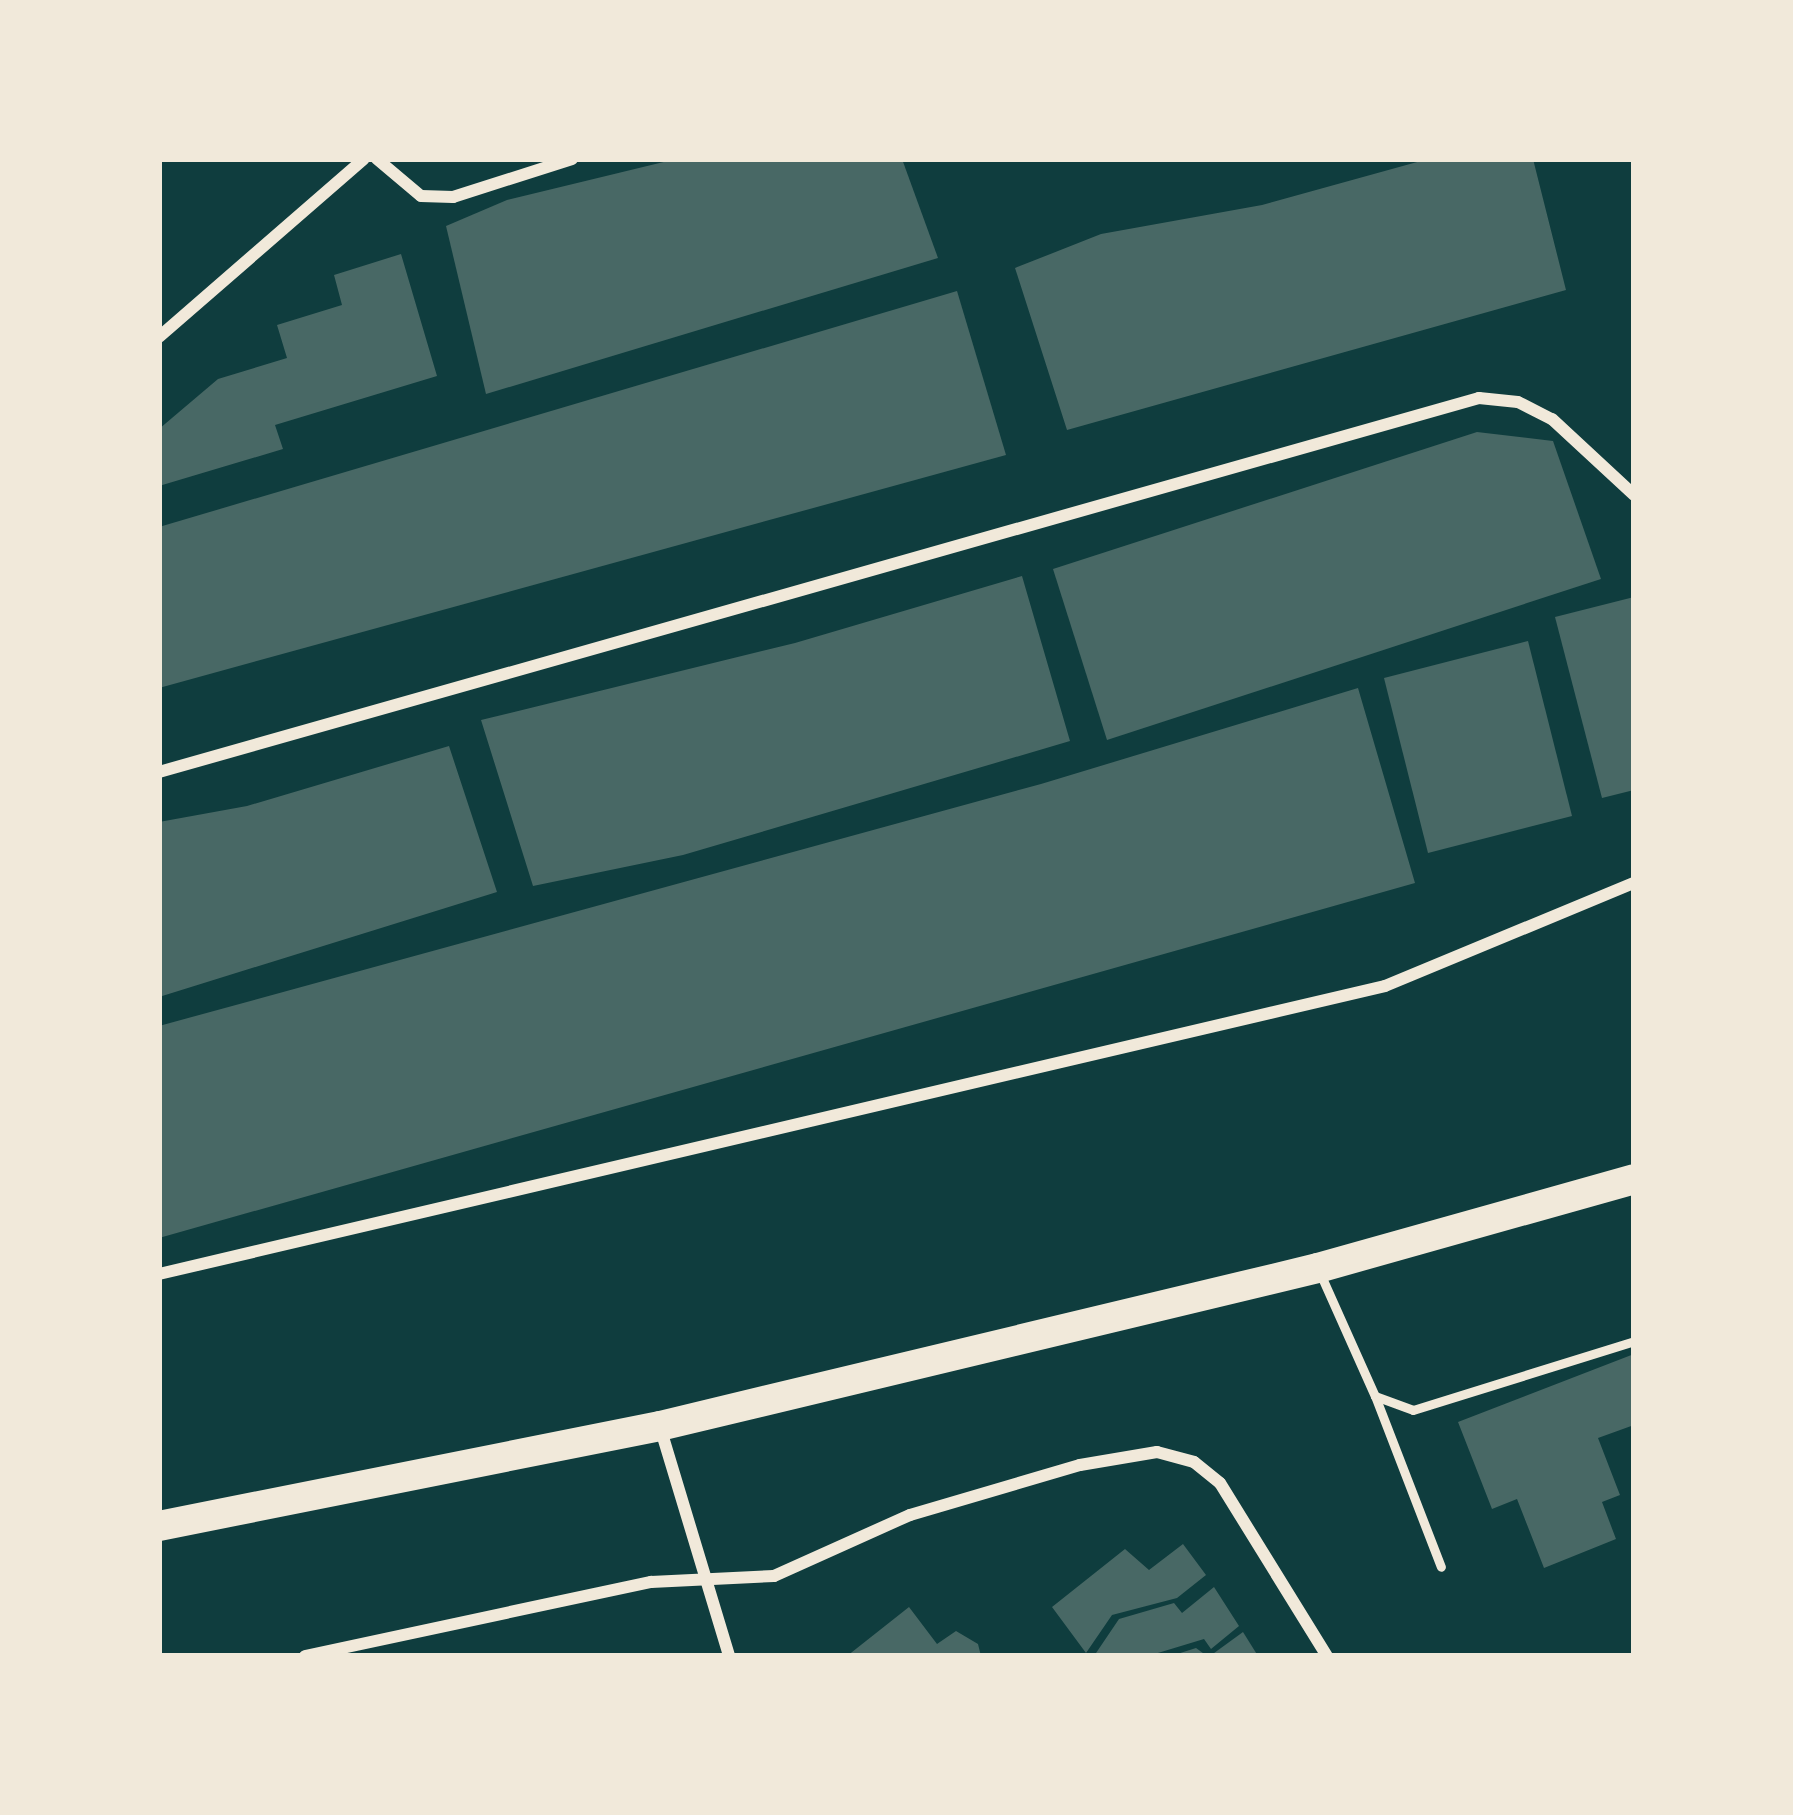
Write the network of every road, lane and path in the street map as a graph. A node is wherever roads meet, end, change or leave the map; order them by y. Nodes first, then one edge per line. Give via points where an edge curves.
1 (364, 159) edge
2 (377, 159) edge
3 (572, 159) edge
4 (159, 337) edge
5 (1634, 495) edge
6 (159, 772) edge
7 (1634, 883) edge
8 (1634, 1178) edge
9 (1318, 1268) junction
10 (159, 1274) edge
11 (1634, 1341) edge
12 (1376, 1396) junction
13 (660, 1426) junction
14 (159, 1526) edge
15 (1441, 1567) dead end
16 (706, 1583) junction
17 (305, 1656) edge
18 (729, 1656) edge
19 (1327, 1656) edge

1 - 4 street
2 - 3 street via 421,196 453,197
5 - 6 street via 1552,419 1518,402 1479,398
7 - 10 street via 1385,986
8 - 9 main road
9 - 12 lane
9 - 13 main road
11 - 12 lane via 1413,1410
12 - 15 lane
13 - 14 main road
13 - 16 street
16 - 17 street via 651,1582
16 - 18 street
16 - 19 street via 774,1576 910,1515 1080,1466 1157,1453 1194,1462 1220,1483

